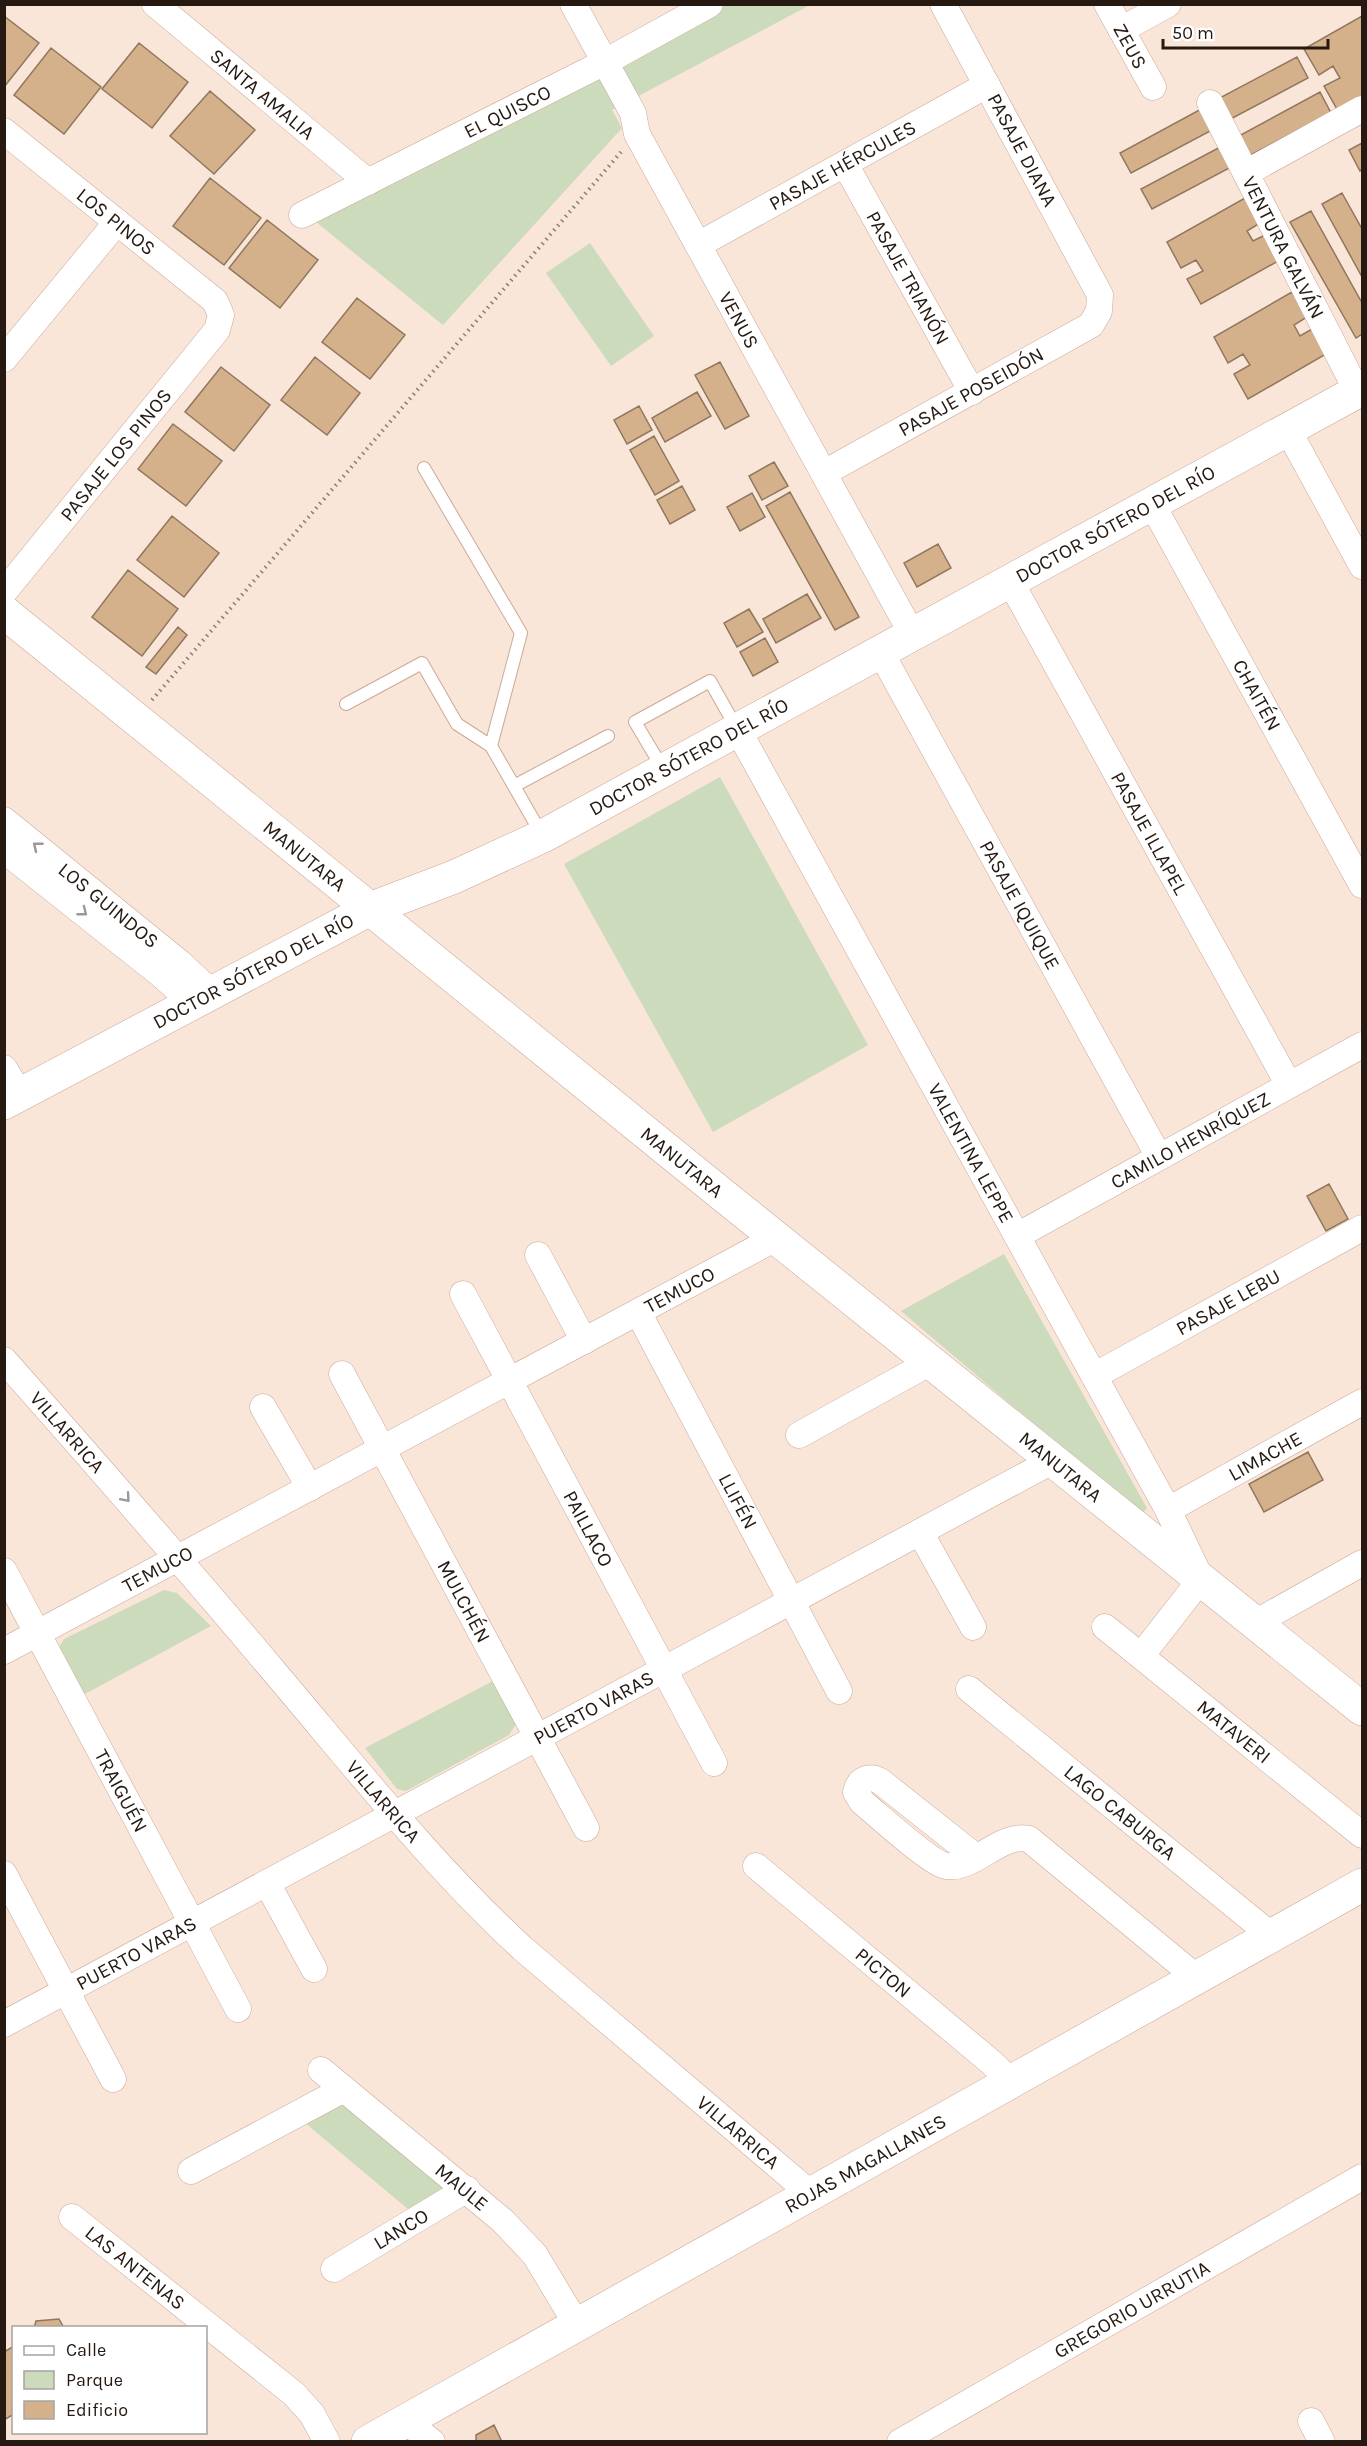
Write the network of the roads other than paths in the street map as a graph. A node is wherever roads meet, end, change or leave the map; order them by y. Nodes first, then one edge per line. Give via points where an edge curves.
1 (155, 4) edge
2 (573, 4) edge
3 (710, 4) edge
4 (943, 4) edge
5 (1107, 4) edge
6 (1168, 4) edge
7 (1121, 30) junction
8 (604, 62) junction
9 (987, 86) junction
10 (1153, 87) dead end
11 (1210, 103) dead end
12 (1362, 109) edge
13 (4, 131) edge
14 (845, 164) junction
15 (1246, 173) junction
16 (368, 182) junction
17 (302, 215) dead end
18 (117, 222) junction
19 (698, 245) junction
20 (1100, 295) joint
21 (221, 315) joint
22 (4, 359) edge
23 (1360, 390) edge
24 (972, 392) junction
25 (1288, 430) junction
26 (424, 468) dead end
27 (824, 473) junction
28 (1152, 504) junction
29 (1362, 566) edge
30 (1010, 581) junction
31 (4, 592) edge
32 (4, 612) edge
33 (912, 634) junction
34 (880, 651) junction
35 (346, 704) dead end
36 (738, 730) junction
37 (608, 736) dead end
38 (491, 746) junction
39 (663, 770) junction
40 (514, 786) junction
41 (4, 820) edge
42 (543, 836) junction
43 (4, 850) edge
44 (1362, 885) edge
45 (370, 909) junction
46 (202, 998) junction
47 (1362, 1045) edge
48 (1289, 1086) junction
49 (10, 1089) edge
50 (1159, 1157) junction
51 (1362, 1228) edge
52 (1017, 1236) junction
53 (776, 1238) junction
54 (538, 1255) dead end
55 (463, 1294) dead end
56 (638, 1312) junction
57 (584, 1341) junction
58 (4, 1360) edge
59 (931, 1362) junction
60 (342, 1374) dead end
61 (1094, 1376) junction
62 (510, 1380) junction
63 (1362, 1402) edge
64 (263, 1407) dead end
65 (799, 1434) dead end
66 (383, 1449) junction
67 (1054, 1460) junction
68 (310, 1488) junction
69 (1168, 1510) junction
70 (920, 1533) junction
71 (179, 1558) junction
72 (1362, 1563) edge
73 (4, 1571) edge
74 (1201, 1580) junction
75 (791, 1602) junction
76 (1255, 1623) junction
77 (973, 1627) dead end
78 (1105, 1627) dead end
79 (38, 1634) junction
80 (4, 1651) edge
81 (1141, 1656) junction
82 (663, 1670) junction
83 (969, 1689) dead end
84 (839, 1691) dead end
85 (1362, 1709) edge
86 (538, 1737) junction
87 (714, 1763) dead end
88 (395, 1814) junction
89 (586, 1828) dead end
90 (1362, 1835) edge
91 (976, 1857) dead end
92 (756, 1866) dead end
93 (4, 1874) edge
94 (267, 1883) junction
95 (1362, 1885) edge
96 (192, 1923) junction
97 (1272, 1936) junction
98 (314, 1969) dead end
99 (1197, 1978) junction
100 (66, 1990) junction
101 (238, 2009) dead end
102 (4, 2024) edge
103 (321, 2070) dead end
104 (113, 2079) dead end
105 (1011, 2082) junction
106 (344, 2089) junction
107 (191, 2170) dead end
108 (1362, 2177) edge
109 (467, 2189) junction
110 (811, 2194) junction
111 (72, 2217) dead end
112 (334, 2269) dead end
113 (577, 2325) junction
114 (406, 2421) junction
115 (327, 2442) edge
116 (368, 2442) edge
117 (432, 2442) edge
118 (900, 2442) edge

1 - 16 street, SANTA AMALIA
2 - 8 street, VENUS
3 - 8 street, EL QUISCO
4 - 9 street, PASAJE DIANA
5 - 7 street, ZEUS
6 - 7 street
7 - 10 street, ZEUS
8 - 16 street, EL QUISCO
8 - 19 street, VENUS via 633,113 637,134
9 - 14 street, PASAJE HÉRCULES
9 - 20 street, PASAJE DIANA
11 - 15 street, VENTURA GALVÁN
12 - 15 street
13 - 18 street, LOS PINOS
14 - 19 street, PASAJE HÉRCULES
14 - 24 street, PASAJE TRIANÓN
15 - 23 street, VENTURA GALVÁN
16 - 17 street, EL QUISCO
18 - 21 street, LOS PINOS via 215,301
18 - 22 street
19 - 27 street, VENUS
20 - 24 street, PASAJE POSEIDÓN via 1099,311 1091,326
21 - 31 street, PASAJE LOS PINOS via 217,330
23 - 25 main road, DOCTOR SÓTERO DEL RÍO
24 - 27 street, PASAJE POSEIDÓN
25 - 28 main road, DOCTOR SÓTERO DEL RÍO
25 - 29 street
26 - 38 lane via 521,633
27 - 33 street, VENUS
28 - 30 main road, DOCTOR SÓTERO DEL RÍO
28 - 44 street, CHAITÉN
30 - 33 main road, DOCTOR SÓTERO DEL RÍO
30 - 48 street, PASAJE ILLAPEL
32 - 45 main road, MANUTARA
33 - 34 main road, DOCTOR SÓTERO DEL RÍO
34 - 36 main road, DOCTOR SÓTERO DEL RÍO
34 - 50 street, PASAJE IQUIQUE
35 - 38 lane via 422,663 457,724
36 - 39 main road, DOCTOR SÓTERO DEL RÍO
36 - 39 lane via 710,681 635,722
36 - 52 street, VALENTINA LEPPE
37 - 40 lane
38 - 40 lane
39 - 42 main road, DOCTOR SÓTERO DEL RÍO
40 - 42 lane
46 -> 41 street, LOS GUINDOS via 180,963
42 - 45 main road, DOCTOR SÓTERO DEL RÍO via 454,877
43 -> 46 street, LOS GUINDOS via 159,973
45 - 46 main road, DOCTOR SÓTERO DEL RÍO
45 - 53 main road, MANUTARA
46 - 49 main road, DOCTOR SÓTERO DEL RÍO
47 - 48 street, CAMILO HENRÍQUEZ
48 - 50 street, CAMILO HENRÍQUEZ
50 - 52 street, CAMILO HENRÍQUEZ
51 - 61 street, PASAJE LEBU
52 - 61 street, VALENTINA LEPPE
53 - 56 street, TEMUCO
53 - 59 main road, MANUTARA
54 - 57 street
55 - 62 street, PAILLACO
56 - 57 street, TEMUCO
56 - 75 street, LLIFÉN
57 - 62 street, TEMUCO
58 -> 71 street, VILLARRICA
59 - 65 street
59 - 67 main road, MANUTARA
60 - 66 street, MULCHÉN
61 - 69 street, VALENTINA LEPPE
62 - 66 street, TEMUCO
62 - 82 street, PAILLACO
63 - 69 street, LIMACHE
64 - 68 street
66 - 68 street, TEMUCO
66 - 86 street, MULCHÉN
67 - 70 street, PUERTO VARAS
67 - 74 main road, MANUTARA
68 - 71 street, TEMUCO
69 - 74 street, VALENTINA LEPPE
70 - 75 street, PUERTO VARAS
70 - 77 street
71 - 79 street, TEMUCO
71 - 88 street, VILLARRICA
72 - 76 street
73 - 79 street, TRAIGUÉN
74 - 76 main road, MANUTARA
74 - 81 street
75 - 82 street, PUERTO VARAS
75 - 84 street, LLIFÉN
76 - 85 main road, MANUTARA
78 - 81 street, MATAVERI
79 - 80 street, TEMUCO
79 - 96 street, TRAIGUÉN
81 - 90 street, MATAVERI
82 - 86 street, PUERTO VARAS
82 - 87 street, PAILLACO
83 - 97 street, LAGO CABURGA
86 - 88 street, PUERTO VARAS
86 - 89 street, MULCHÉN
88 - 94 street, PUERTO VARAS
88 - 110 street, VILLARRICA via 522,1948
91 - 99 street via 1014,1839 1029,1839
92 - 105 street, PICTON
93 - 100 street
94 - 96 street, PUERTO VARAS
94 - 98 street
95 - 97 main road, ROJAS MAGALLANES
96 - 100 street, PUERTO VARAS
96 - 101 street, TRAIGUÉN
97 - 99 main road, ROJAS MAGALLANES
99 - 105 main road, ROJAS MAGALLANES
100 - 102 street, PUERTO VARAS
100 - 104 street
103 - 106 street, MAULE
105 - 110 main road, ROJAS MAGALLANES
106 - 107 street
106 - 109 street, MAULE
108 - 118 street, GREGORIO URRUTIA
109 - 112 street, LANCO
109 - 113 street, MAULE via 535,2255
110 - 113 main road, ROJAS MAGALLANES
111 - 115 street, LAS ANTENAS via 294,2394 312,2414
113 - 114 main road, ROJAS MAGALLANES
114 - 116 main road, ROJAS MAGALLANES
114 - 117 street

